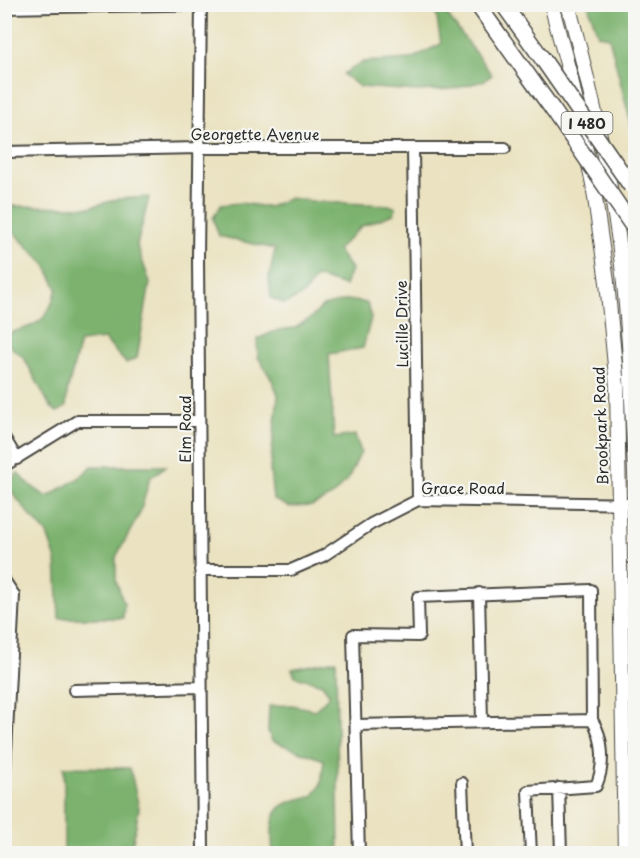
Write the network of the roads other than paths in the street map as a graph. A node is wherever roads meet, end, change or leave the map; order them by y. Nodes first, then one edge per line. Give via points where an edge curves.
1 (217, 4) edge
2 (477, 4) edge
3 (503, 4) edge
4 (551, 4) edge
5 (568, 4) edge
6 (201, 5) edge
7 (4, 8) edge
8 (199, 148) junction
9 (414, 148) junction
10 (505, 148) dead end
11 (4, 152) edge
12 (633, 189) edge
13 (636, 231) edge
14 (199, 421) junction
15 (4, 437) edge
16 (17, 459) junction
17 (4, 466) edge
18 (636, 498) edge
19 (418, 500) junction
20 (619, 504) junction
21 (636, 504) edge
22 (200, 570) junction
23 (4, 579) edge
24 (479, 593) junction
25 (201, 687) junction
26 (74, 690) dead end
27 (592, 720) junction
28 (482, 722) junction
29 (356, 725) junction
30 (462, 783) dead end
31 (559, 788) junction
32 (4, 791) edge
33 (203, 854) edge
34 (359, 854) edge
35 (465, 854) edge
36 (531, 854) edge
37 (561, 854) edge
38 (625, 854) edge

1 - 6 street
2 - 13 highway, I 480, bridge
3 - 12 highway, I 480, bridge
4 - 20 main road, Brookpark Road via 593,184 607,282 617,387
5 - 18 main road via 595,113 623,272
6 - 7 street
6 - 8 street, Elm Road
8 - 9 street, Georgette Avenue
8 - 11 street, Georgette Avenue
8 - 14 street, Elm Road
9 - 10 street, Georgette Avenue
9 - 19 street, Lucille Drive
14 - 16 street via 76,421
14 - 22 street, Elm Road
15 - 16 street
16 - 17 street
19 - 20 street, Grace Road
19 - 22 street, Grace Road via 371,524 323,556 291,570
20 - 21 street, Grace Road
20 - 38 main road, Brookpark Road
22 - 25 street, Elm Road
23 - 32 street via 14,595
24 - 27 street via 591,590
24 - 28 street
24 - 29 street via 418,597 419,636 353,635
25 - 26 street
25 - 33 street, Elm Road
27 - 28 street
27 - 31 street via 600,734 600,777 596,786
28 - 29 street
29 - 34 street
30 - 35 street
31 - 36 street via 528,791
31 - 37 street

